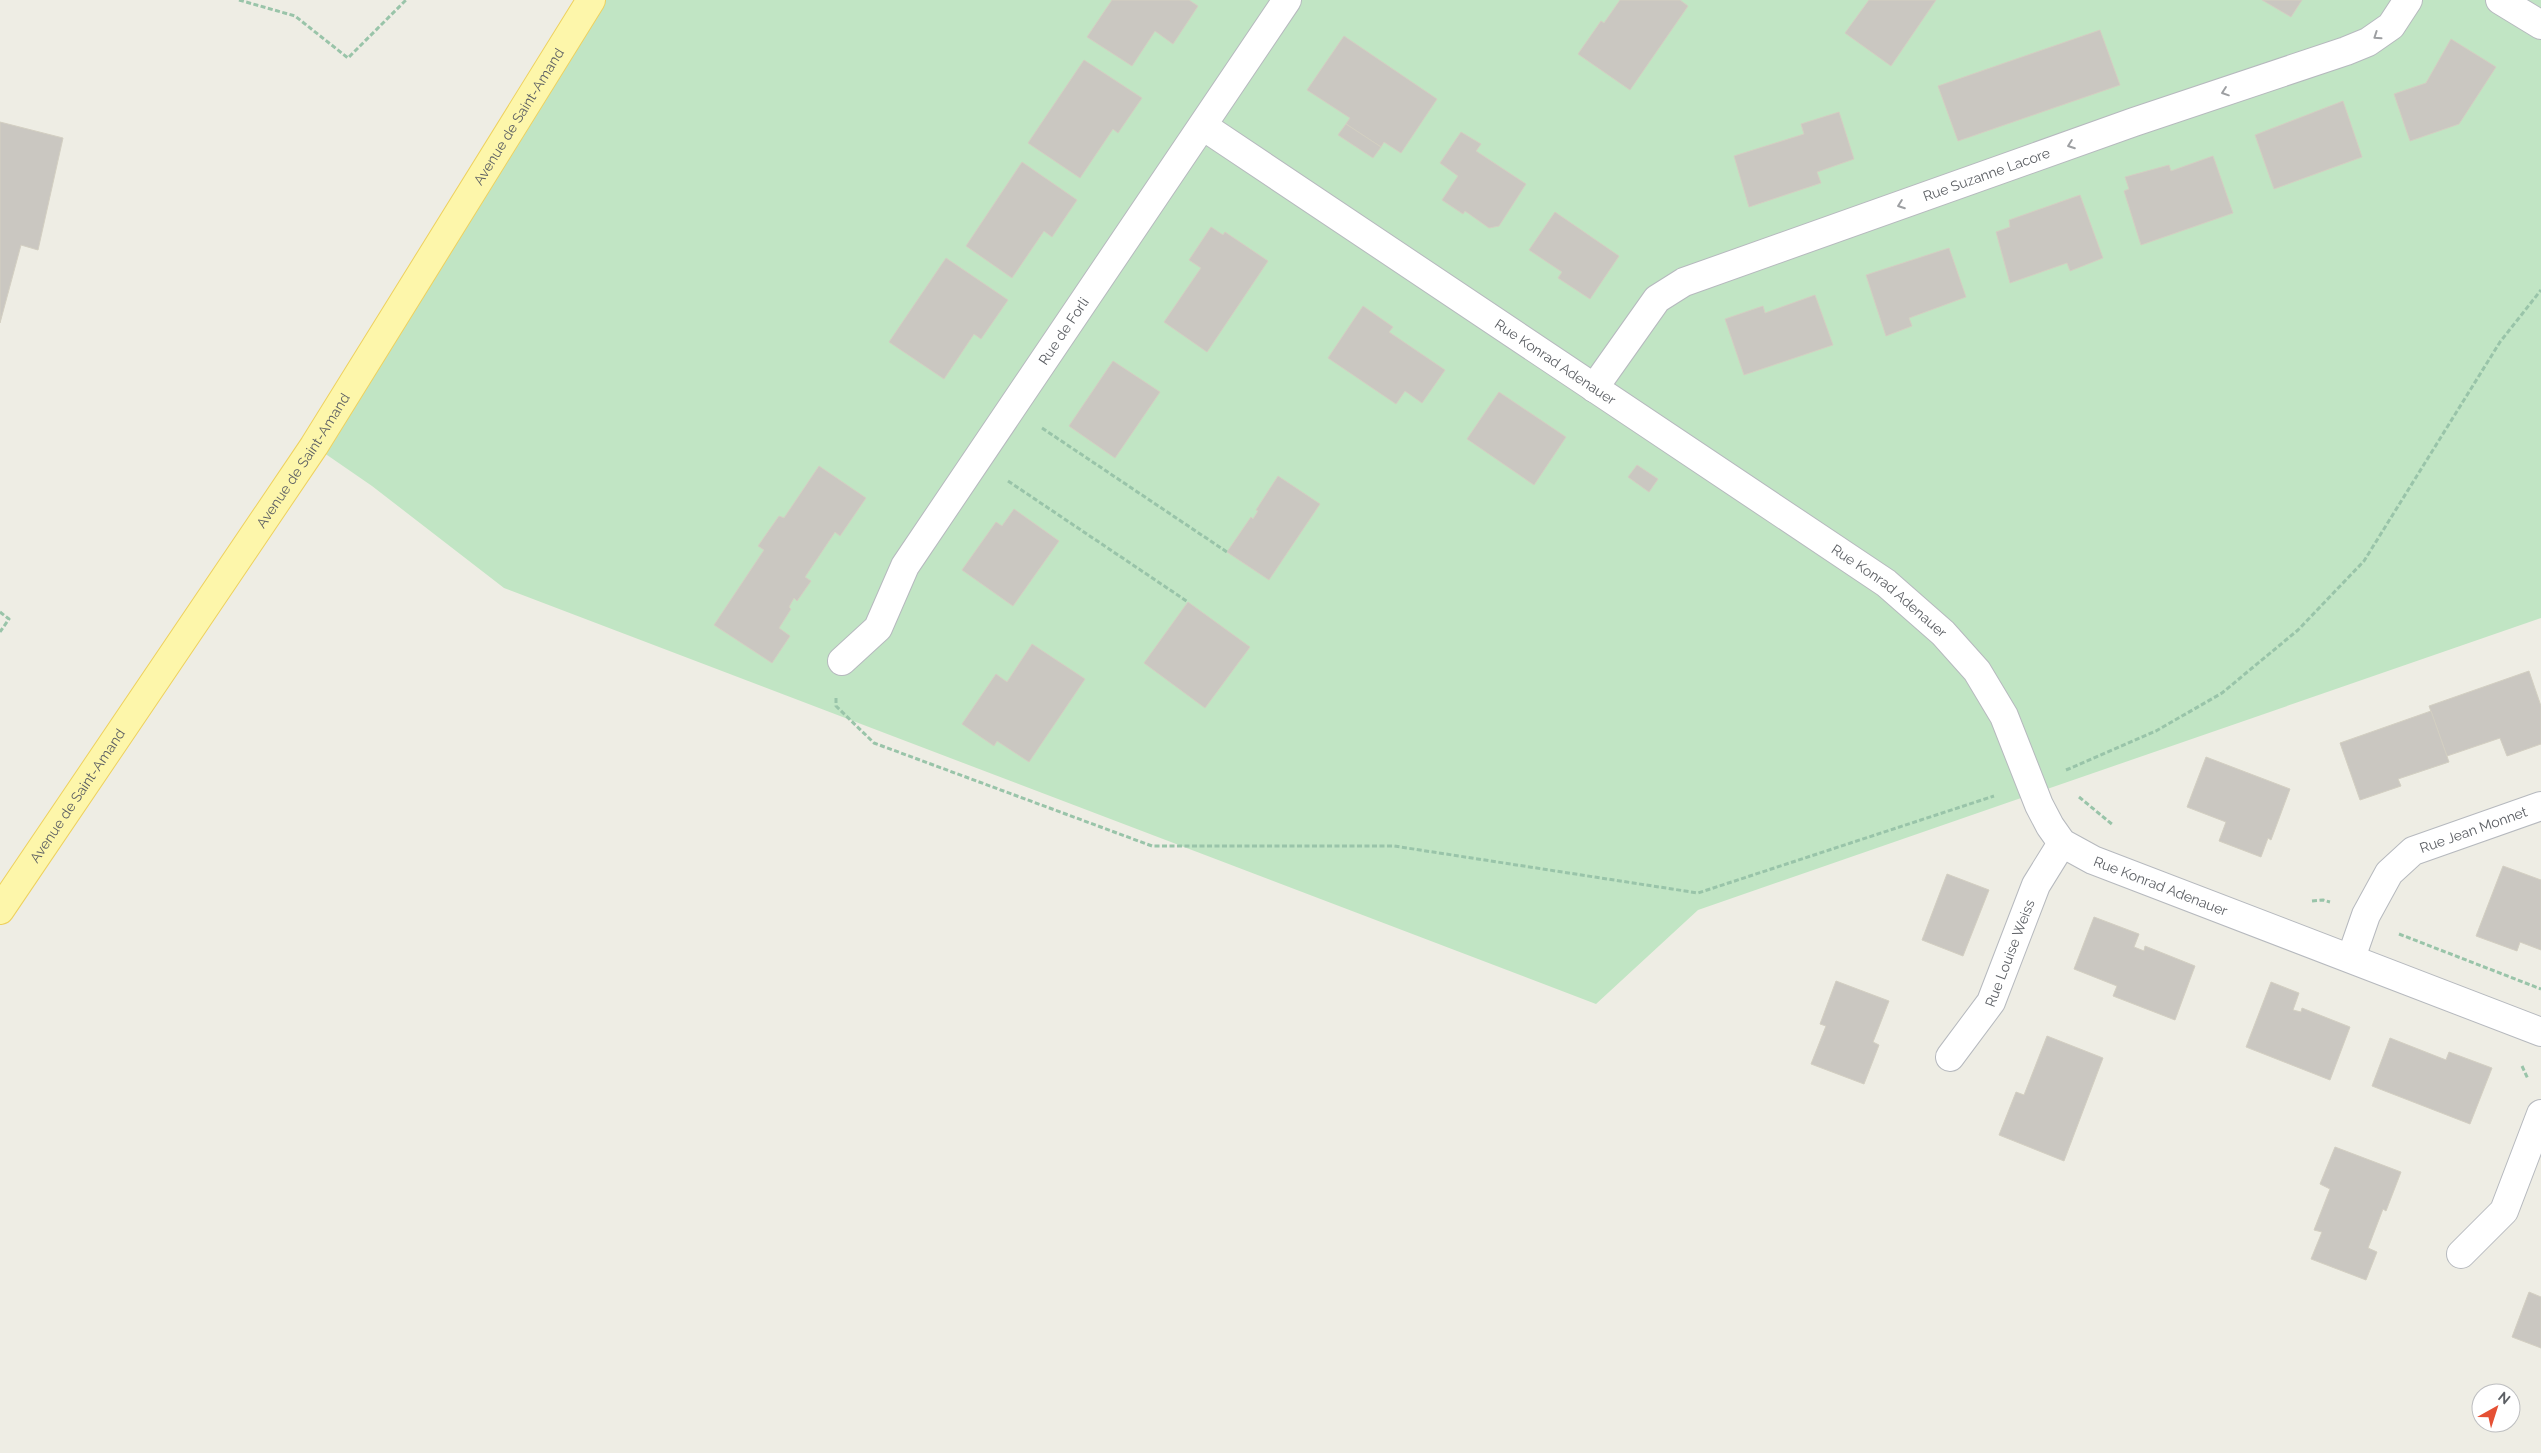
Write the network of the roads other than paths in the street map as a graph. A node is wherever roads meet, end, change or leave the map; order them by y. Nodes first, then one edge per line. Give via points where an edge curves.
1 (592, 0) edge
2 (1287, 0) edge
3 (2408, 0) edge
4 (2500, 0) edge
5 (2541, 25) edge
6 (1203, 126) junction
7 (1594, 388) junction
8 (842, 661) road end
9 (2541, 806) edge
10 (2062, 843) junction
11 (0, 910) edge
12 (2351, 958) junction
13 (2541, 1032) edge
14 (1950, 1057) dead end
15 (2541, 1114) edge
16 (2461, 1254) dead end

1 - 11 main road, Avenue de Saint-Amand via 314,446
2 - 6 street, Rue de Forli
3 -> 7 street, Rue Suzanne Lacore via 2391,26 2368,42 2346,51 2134,122 1684,282 1657,299
4 - 5 street
6 - 7 street, Rue Konrad Adenauer
6 - 8 street, Rue de Forli via 905,566 878,628
7 - 10 street, Rue Konrad Adenauer via 1886,583 1942,633 1978,672 2004,716 2039,805
9 - 12 street, Rue Jean Monnet via 2413,851 2389,873 2366,916
10 - 12 street, Rue Konrad Adenauer via 2093,860
10 - 14 street, Rue Louise Weiss via 2036,886 1991,1002
12 - 13 street, Rue Konrad Adenauer
15 - 16 street via 2504,1211

